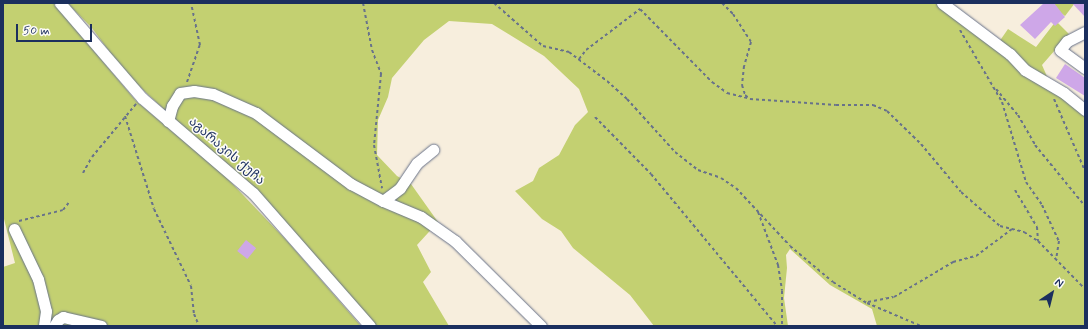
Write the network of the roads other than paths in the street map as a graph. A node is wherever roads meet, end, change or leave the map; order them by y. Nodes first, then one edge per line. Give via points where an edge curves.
1 (60, 3) edge
2 (942, 3) edge
3 (1085, 32) edge
4 (1085, 68) edge
5 (1085, 110) edge
6 (168, 121) junction
7 (433, 150) dead end
8 (383, 201) junction
9 (14, 229) road end
10 (44, 326) edge
11 (54, 326) edge
12 (100, 326) edge
13 (370, 326) edge
14 (541, 326) edge

1 - 6 street, აგარაკის ქუჩა via 142,98
2 - 5 street via 1010,54 1025,70
3 - 4 street via 1067,41 1060,50
6 - 8 street via 172,106 180,93 194,91 212,94 243,106 351,184
6 - 13 street, აგარაკის ქუჩა via 253,193
7 - 8 street via 417,163 400,188
8 - 14 street via 421,217 454,241
9 - 10 street via 38,279 46,311
11 - 12 street via 63,318

